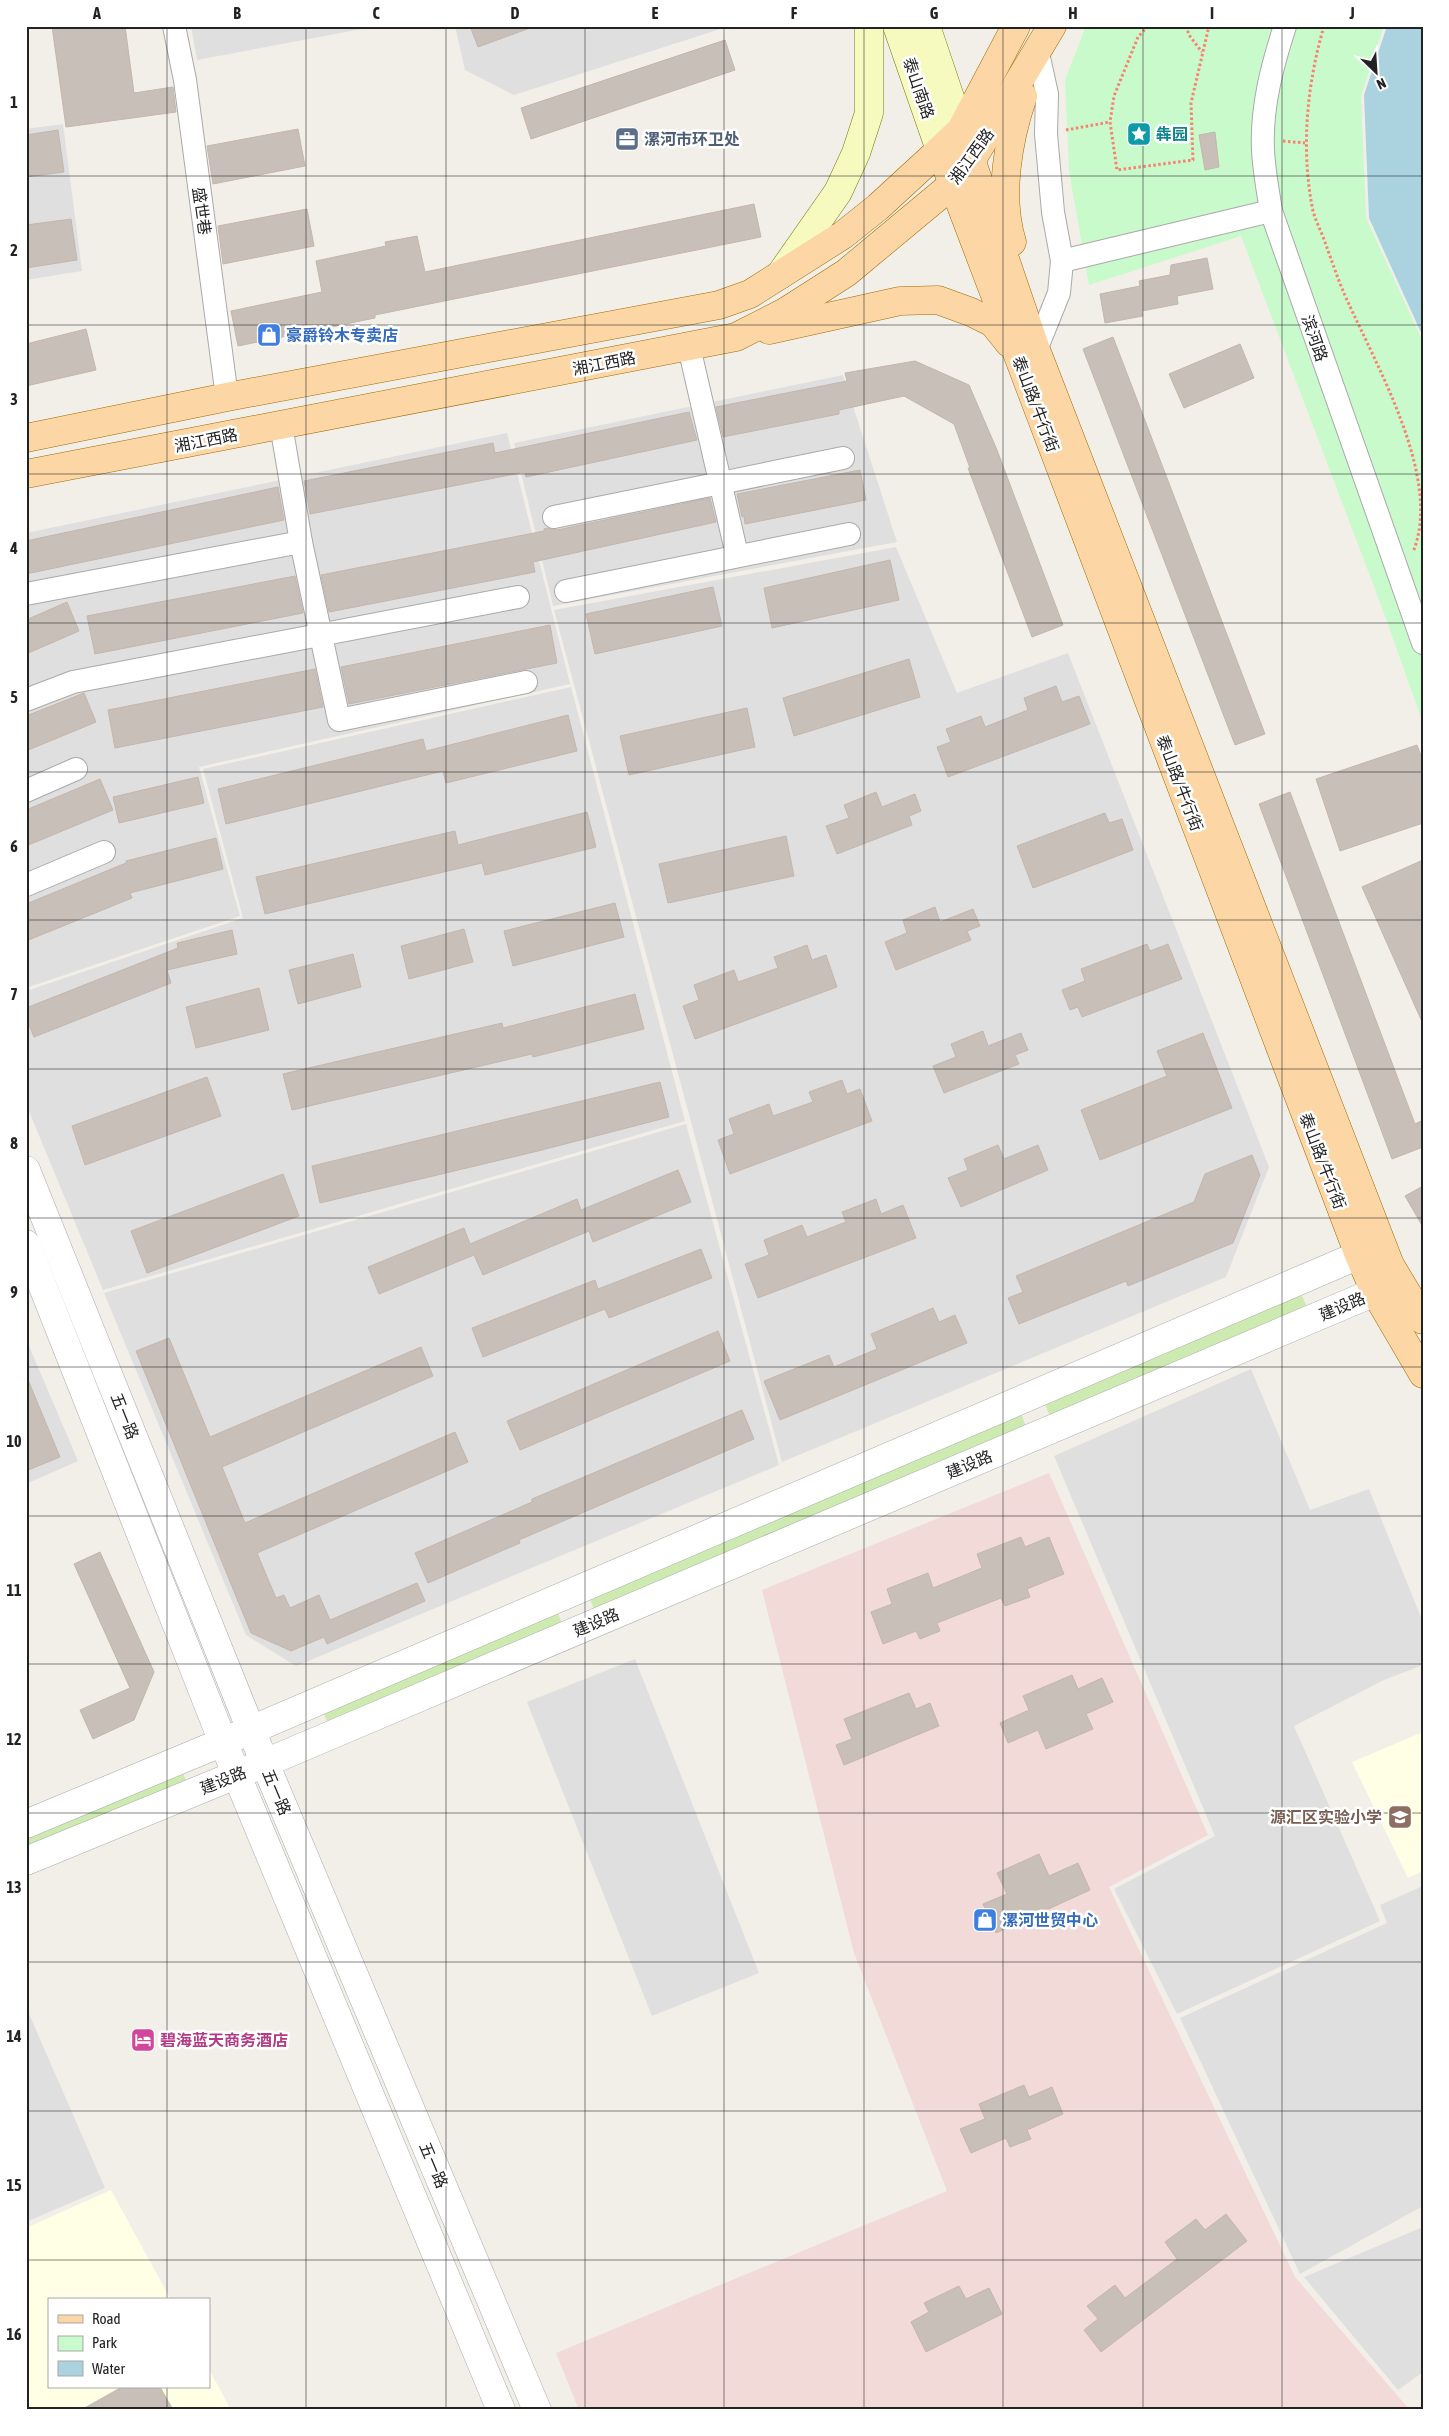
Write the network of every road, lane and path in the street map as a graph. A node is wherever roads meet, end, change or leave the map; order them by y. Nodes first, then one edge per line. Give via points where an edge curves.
1 (174, 26) edge
2 (870, 26) edge
3 (898, 26) edge
4 (926, 26) edge
5 (1016, 26) edge
6 (1052, 26) edge
7 (1148, 26) edge
8 (1186, 26) edge
9 (1209, 26) edge
10 (1285, 26) edge
11 (1324, 26) edge
12 (1202, 52) junction
13 (1038, 53) junction
14 (1110, 122) junction
15 (961, 130) junction
16 (1046, 134) junction
17 (940, 150) junction
18 (971, 161) junction
19 (953, 184) junction
20 (1271, 211) junction
21 (1062, 261) junction
22 (779, 276) junction
23 (736, 337) junction
24 (689, 347) junction
25 (1027, 353) junction
26 (227, 397) junction
27 (281, 425) junction
28 (26, 438) edge
29 (843, 458) dead end
30 (26, 474) edge
31 (721, 484) junction
32 (554, 517) dead end
33 (849, 534) dead end
34 (301, 542) junction
35 (737, 555) junction
36 (1397, 570) junction
37 (566, 591) dead end
38 (26, 594) edge
39 (518, 597) dead end
40 (321, 636) junction
41 (1423, 643) edge
42 (526, 682) dead end
43 (26, 700) edge
44 (76, 769) dead end
45 (26, 790) edge
46 (104, 852) dead end
47 (26, 885) edge
48 (26, 1170) edge
49 (34, 1209) edge
50 (26, 1244) edge
51 (1359, 1255) junction
52 (1390, 1265) junction
53 (1375, 1292) junction
54 (1423, 1320) edge
55 (1423, 1374) edge
56 (1027, 1398) junction
57 (1043, 1432) junction
58 (569, 1594) junction
59 (584, 1627) junction
60 (251, 1730) junction
61 (222, 1742) junction
62 (265, 1763) junction
63 (236, 1774) junction
64 (26, 1824) edge
65 (26, 1861) edge
66 (501, 2410) edge
67 (537, 2410) edge

1 - 26 street, 盛世巷
2 - 22 main road via 869,112 856,154 838,192
3 - 17 main road, 泰山南路
4 - 15 main road, 泰山南路
5 - 15 main road, 湘江西路
6 - 13 main road, 湘江西路
7 - 14 path via 1138,37 1114,96
8 - 12 path
9 - 12 path
10 - 20 street, 滨河路 via 1268,79 1262,150
11 - 36 path via 1305,133 1312,207 1347,300 1400,414 1415,469 1420,511 1416,545 1410,560
12 - 14 path via 1191,103 1193,160 1117,170
13 - 16 street via 1048,94
13 - 18 main road, 湘江西路
13 - 25 main road via 1013,127 1006,182 1007,226 1032,308
14 - 16 path
15 - 17 main road, 湘江西路
15 - 18 main road, 泰山路/牛行街
16 - 21 street via 1053,212
17 - 19 main road, 泰山路/牛行街
17 - 22 main road, 湘江西路 via 843,235
18 - 19 main road, 湘江西路
18 - 25 main road, 泰山路/牛行街
19 - 23 main road, 湘江西路 via 846,273 785,312
19 - 25 main road, 泰山路/牛行街
20 - 21 street
20 - 36 street, 滨河路
21 - 25 street via 1058,293
22 - 26 main road, 湘江西路 via 750,294 719,304
23 - 24 main road, 湘江西路
23 - 25 main road via 900,301 938,300 993,323
24 - 27 main road, 湘江西路
24 - 31 street
25 - 51 main road, 泰山路/牛行街
25 - 52 main road, 泰山路/牛行街
26 - 28 main road, 湘江西路
27 - 30 main road, 湘江西路
27 - 34 street
29 - 31 street
31 - 32 street
31 - 35 street
33 - 35 street
34 - 38 street
34 - 40 street
35 - 37 street
36 - 41 street, 滨河路
39 - 40 street
40 - 42 street via 339,720
40 - 43 street via 73,682
44 - 45 street
46 - 47 street
48 - 49 street, 五一路
49 - 60 street, 五一路
50 - 61 street, 五一路
51 - 52 street
51 - 53 main road, 泰山路/牛行街
51 - 56 street
52 - 53 street, 建设路
52 - 54 main road, 泰山路/牛行街
53 - 55 main road, 泰山路/牛行街
53 - 57 street, 建设路
56 - 57 street
56 - 58 street
57 - 59 street, 建设路
58 - 59 street
58 - 60 street
59 - 62 street, 建设路
60 - 61 street
60 - 62 street, 五一路
61 - 63 street, 五一路
61 - 64 street
62 - 63 street, 建设路
62 - 67 street, 五一路
63 - 65 street, 建设路
63 - 66 street, 五一路

